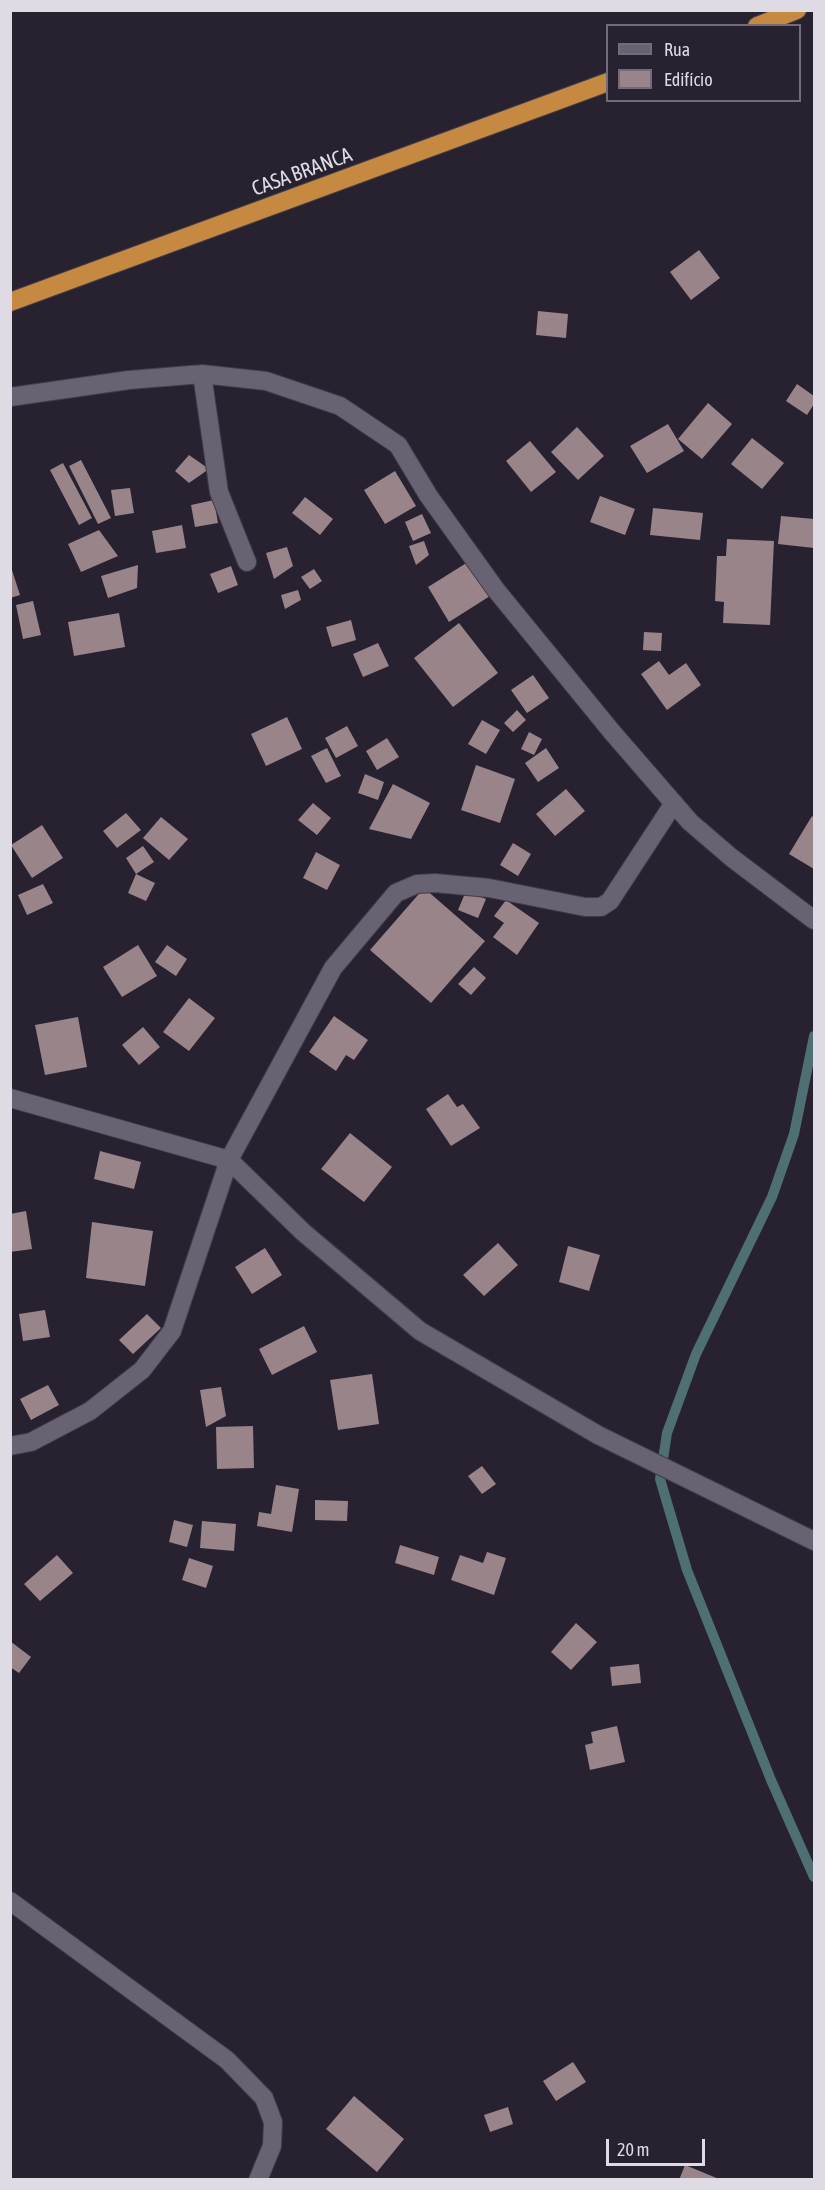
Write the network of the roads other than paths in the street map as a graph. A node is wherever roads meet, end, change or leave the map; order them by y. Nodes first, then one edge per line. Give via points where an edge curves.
1 (797, 10) edge
2 (762, 24) edge
3 (606, 83) edge
4 (10, 302) edge
5 (202, 374) junction
6 (10, 397) edge
7 (247, 562) dead end
8 (674, 803) junction
9 (814, 920) edge
10 (10, 1098) edge
11 (230, 1160) junction
12 (10, 1446) edge
13 (814, 1541) edge
14 (10, 1901) edge
15 (258, 2180) edge

1 - 2 highway
3 - 4 highway, CASA BRANCA
5 - 6 street
5 - 7 street via 219,492
5 - 8 street via 266,381 340,406 398,446 496,590
8 - 9 street via 732,858
8 - 11 street via 610,902 601,907 435,883 417,884 396,893 333,968
10 - 11 street
11 - 12 street via 172,1331 142,1370 90,1411 31,1442
11 - 13 street via 303,1232 420,1331 598,1435
14 - 15 street via 227,2060 264,2098 273,2122 272,2146

